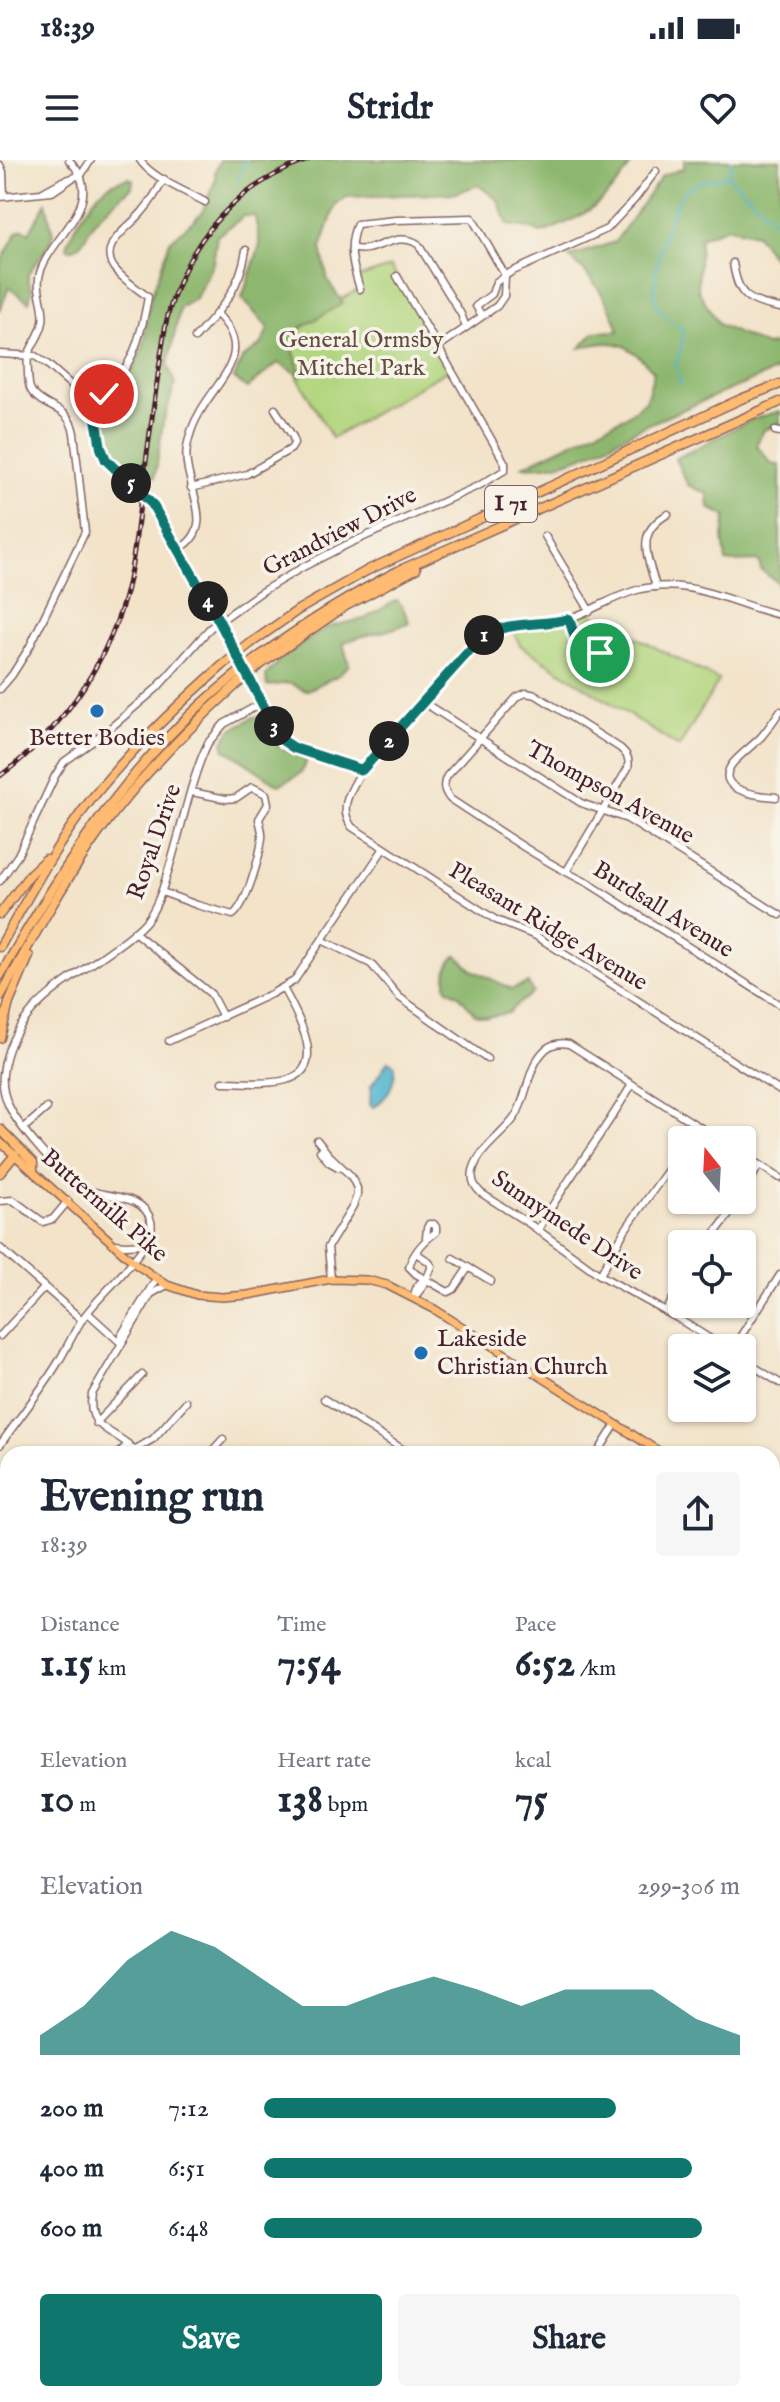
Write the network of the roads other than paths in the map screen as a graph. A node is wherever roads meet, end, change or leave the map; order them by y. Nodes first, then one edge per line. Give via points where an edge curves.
1 (69, 160) edge
2 (140, 160) edge
3 (89, 162) edge
4 (0, 165) edge
5 (656, 171) dead end
6 (81, 175) junction
7 (164, 179) junction
8 (2, 196) edge
9 (205, 202) dead end
10 (352, 248) junction
11 (246, 250) dead end
12 (733, 263) dead end
13 (505, 275) junction
14 (397, 276) dead end
15 (360, 289) dead end
16 (780, 308) edge
17 (217, 314) junction
18 (482, 316) junction
19 (466, 327) junction
20 (195, 338) dead end
21 (438, 347) junction
22 (0, 354) edge
23 (28, 355) junction
24 (780, 384) edge
25 (89, 402) junction
26 (780, 402) edge
27 (275, 409) dead end
28 (191, 488) junction
29 (668, 514) dead end
30 (545, 536) dead end
31 (179, 549) junction
32 (656, 587) junction
33 (590, 611) junction
34 (780, 615) edge
35 (569, 619) junction
36 (219, 621) junction
37 (579, 650) junction
38 (600, 653) dead end
39 (584, 674) dead end
40 (233, 682) junction
41 (0, 689) edge
42 (423, 702) junction
43 (262, 703) junction
44 (780, 711) edge
45 (480, 739) junction
46 (362, 770) junction
47 (192, 792) junction
48 (776, 797) dead end
49 (123, 803) junction
50 (602, 811) junction
51 (384, 848) junction
52 (56, 850) junction
53 (566, 872) junction
54 (0, 881) edge
55 (162, 892) junction
56 (0, 914) edge
57 (780, 915) edge
58 (134, 932) junction
59 (322, 940) junction
60 (0, 947) edge
61 (0, 976) edge
62 (283, 988) junction
63 (0, 997) edge
64 (780, 1005) edge
65 (223, 1017) junction
66 (0, 1038) edge
67 (169, 1041) dead end
68 (487, 1059) dead end
69 (223, 1082) dead end
70 (632, 1084) junction
71 (780, 1091) edge
72 (47, 1108) dead end
73 (695, 1125) edge
74 (24, 1128) junction
75 (0, 1129) edge
76 (0, 1142) edge
77 (15, 1155) junction
78 (756, 1163) edge
79 (759, 1165) junction
80 (342, 1168) junction
81 (33, 1170) junction
82 (668, 1170) edge
83 (756, 1170) edge
84 (0, 1173) edge
85 (780, 1178) edge
86 (0, 1201) edge
87 (68, 1201) junction
88 (538, 1230) junction
89 (426, 1238) dead end
90 (114, 1244) junction
91 (145, 1244) junction
92 (0, 1248) edge
93 (416, 1253) junction
94 (453, 1258) dead end
95 (133, 1261) junction
96 (468, 1268) junction
97 (600, 1275) junction
98 (780, 1275) edge
99 (156, 1279) junction
100 (331, 1279) junction
101 (426, 1279) junction
102 (491, 1281) dead end
103 (167, 1285) junction
104 (44, 1288) junction
105 (414, 1298) junction
106 (668, 1308) edge
107 (666, 1312) junction
108 (85, 1316) junction
109 (702, 1334) edge
110 (742, 1334) edge
111 (0, 1336) edge
112 (121, 1343) junction
113 (756, 1368) edge
114 (142, 1375) dead end
115 (780, 1383) edge
116 (324, 1399) dead end
117 (186, 1402) dead end
118 (96, 1423) junction
119 (616, 1424) junction
120 (223, 1439) dead end
121 (128, 1444) edge
122 (0, 1445) edge
123 (143, 1446) edge
124 (216, 1446) edge
125 (397, 1446) edge
126 (602, 1446) edge
127 (650, 1446) edge

1 - 6 street
2 - 7 street
3 - 6 street
4 - 8 street
5 - 13 street via 607,229
6 - 8 street via 42,194
6 - 23 street via 81,204 40,273 44,319
7 - 9 street
7 - 25 street via 110,248 114,268 148,297 129,364
10 - 13 street via 357,224 468,217
10 - 15 street
10 - 19 street via 398,238 418,244
11 - 17 street via 236,288
12 - 16 street via 743,295
13 - 18 street via 502,302
13 - 18 street via 476,306
14 - 21 street, Grandview Drive
17 - 20 street
17 - 28 street via 231,334 234,354 189,441
18 - 19 street
19 - 21 street
21 - 36 street, Grandview Drive via 505,463 503,472 303,567
22 - 23 street
23 - 25 street via 47,364
23 - 41 street via 31,391 71,420 85,532 29,648
24 - 52 highway, I 71, bridge via 368,570 298,610 223,665 149,733
25 - 31 street via 106,460 152,504
26 - 40 highway, I 71, bridge via 367,587 297,629
27 - 28 street via 293,437 291,449 247,474
28 - 31 street via 199,525
29 - 32 street via 654,523 647,538
30 - 33 street
31 - 36 street
32 - 33 street via 622,595
32 - 34 street via 704,590
33 - 35 street
35 - 37 street
35 - 42 street via 488,633
36 - 43 street
36 - 54 street, Grandview Drive via 157,688 64,762 16,860
37 - 38 street
37 - 39 street
40 - 49 highway
40 - 61 highway, I 71 via 201,704 110,803 48,892
42 - 45 street, Thompson Avenue
42 - 46 street
43 - 46 street via 289,745
43 - 47 street, Royal Drive via 214,735
44 - 48 street via 729,772 739,790
45 - 50 street, Thompson Avenue
45 - 50 street via 517,697 536,695 625,753 628,768
45 - 53 street, Burdsall Avenue via 447,776 446,794
46 - 51 street, Pleasant Ridge Avenue via 345,814 352,827
47 - 55 street, Royal Drive
47 - 55 street via 236,798 252,787 266,794 252,879 233,915
49 - 63 highway via 69,877
49 - 66 highway via 27,959
50 - 53 street
50 - 57 street, Thompson Avenue via 627,819
51 - 59 street
51 - 71 street, Pleasant Ridge Avenue via 496,920 536,936
52 - 56 highway
52 - 60 highway, I 71
53 - 64 street, Burdsall Avenue
55 - 58 street, Royal Drive
58 - 65 street via 211,994
58 - 74 street, Royal Drive via 35,1006 20,1025 3,1080 8,1105
59 - 62 street via 300,975
59 - 68 street via 371,964 399,997
62 - 65 street
62 - 69 street via 308,1042 302,1069 285,1081
65 - 67 street
70 - 73 street
70 - 88 street
70 - 88 street, Sunnymede Drive via 569,1044 556,1044 542,1053 519,1109 477,1162 473,1181 481,1193
72 - 74 street
74 - 91 street, Royal Drive via 77,1185 139,1204 152,1227
75 - 81 highway via 33,1162
76 - 77 main road, Buttermilk Pike
77 - 81 main road, Buttermilk Pike
77 - 84 highway
78 - 79 street
79 - 83 street
79 - 85 street
80 - 80 street via 324,1150 317,1140 323,1156
80 - 100 street via 355,1182 357,1195 328,1247
81 - 87 main road, Buttermilk Pike
82 - 97 street
86 - 87 street via 13,1200 43,1222 53,1219
87 - 90 main road, Buttermilk Pike
88 - 97 street, Sunnymede Drive
89 - 93 street
90 - 91 street
90 - 95 main road, Buttermilk Pike
91 - 95 street
92 - 104 street
93 - 101 street via 431,1264
93 - 101 street via 409,1267
94 - 96 street
95 - 99 main road, Buttermilk Pike
95 - 108 street
96 - 101 street via 448,1292
96 - 102 street
97 - 107 street, Sunnymede Drive
98 - 110 street
99 - 103 main road, Buttermilk Pike
99 - 112 street
100 - 103 main road, Buttermilk Pike via 222,1297
100 - 105 main road, Buttermilk Pike via 378,1282
101 - 105 street
103 - 112 street via 151,1294
104 - 108 street
104 - 111 street
105 - 119 main road, Buttermilk Pike
106 - 107 street
107 - 109 street, Sunnymede Drive
108 - 112 street
108 - 122 street
112 - 118 street via 92,1394
113 - 115 street
114 - 118 street
116 - 125 street
117 - 123 street
118 - 121 street
119 - 126 street
119 - 127 main road, Buttermilk Pike
120 - 124 street

